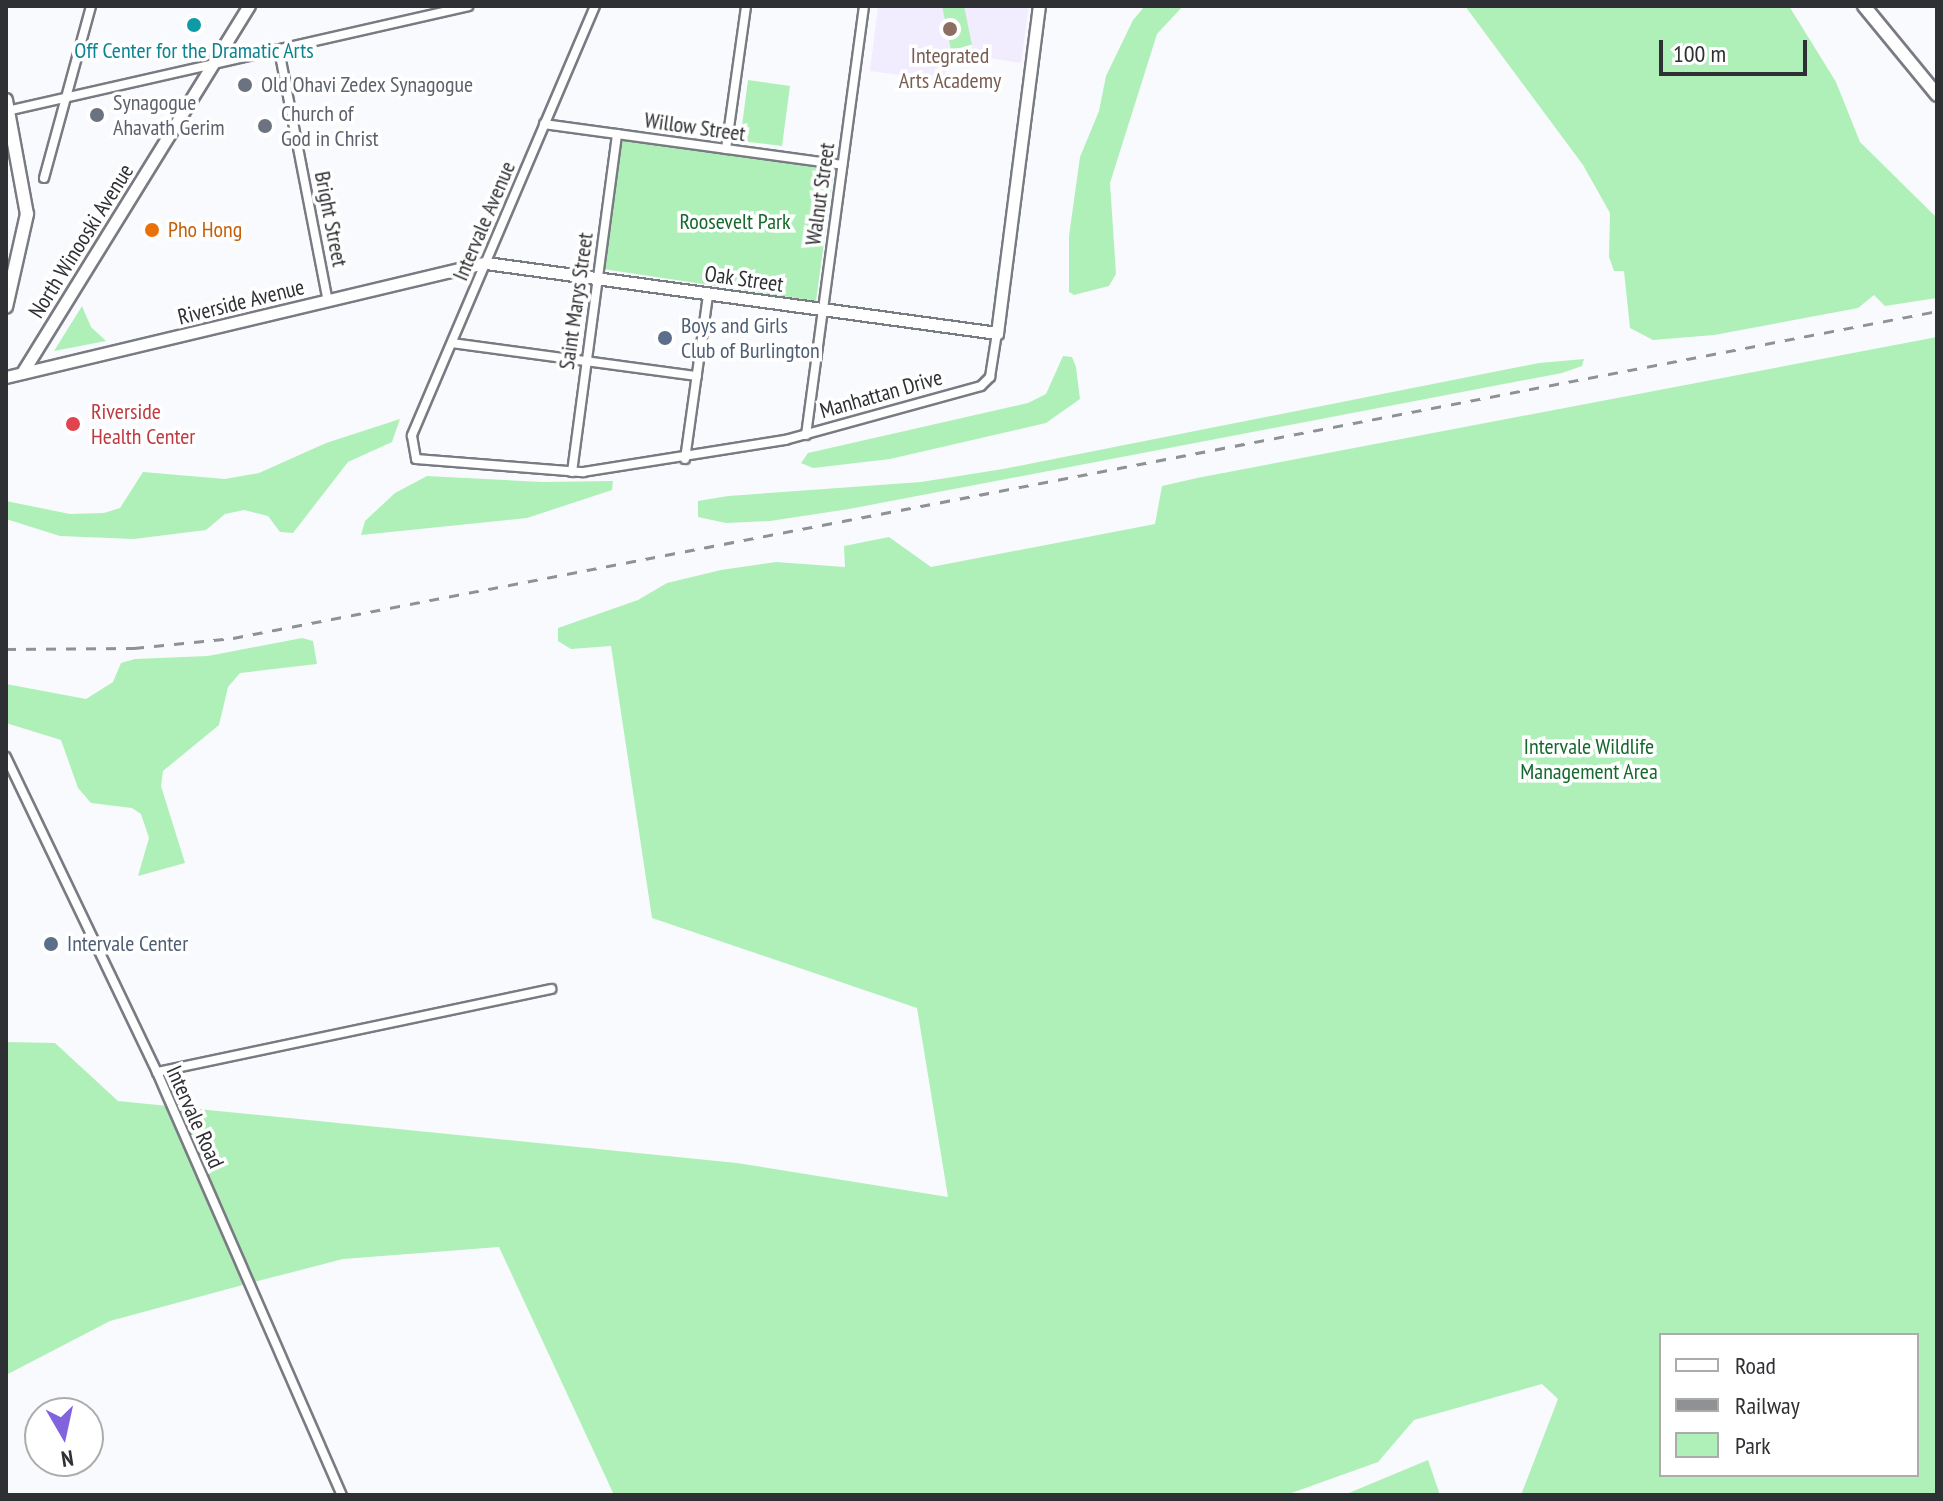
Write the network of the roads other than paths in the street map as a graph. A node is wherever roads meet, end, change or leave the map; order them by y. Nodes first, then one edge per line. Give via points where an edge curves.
1 (91, 6) edge
2 (249, 6) edge
3 (468, 6) edge
4 (595, 6) edge
5 (746, 6) edge
6 (864, 6) edge
7 (1039, 6) edge
8 (1864, 6) edge
9 (279, 50) junction
10 (213, 65) junction
11 (1937, 95) edge
12 (66, 98) junction
13 (7, 107) edge
14 (544, 124) junction
15 (617, 134) junction
16 (726, 149) junction
17 (842, 165) junction
18 (44, 178) dead end
19 (486, 263) junction
20 (597, 279) junction
21 (708, 295) junction
22 (328, 301) junction
23 (6, 307) edge
24 (823, 310) junction
25 (997, 333) junction
26 (452, 343) junction
27 (586, 361) junction
28 (22, 373) junction
29 (697, 376) junction
30 (6, 377) edge
31 (806, 435) junction
32 (411, 452) joint
33 (685, 459) junction
34 (572, 472) junction
35 (6, 757) edge
36 (551, 989) dead end
37 (157, 1072) junction
38 (342, 1495) edge

1 - 12 street
2 - 10 street, North Winooski Avenue
3 - 9 street
4 - 14 street, Intervale Avenue
5 - 16 street
6 - 17 street, Walnut Street
7 - 25 street, Manhattan Drive
8 - 11 main road
9 - 10 street
9 - 22 street, Bright Street
10 - 12 street
10 - 28 street, North Winooski Avenue
12 - 13 street
12 - 18 street
13 - 23 main road via 27,214
14 - 15 street, Willow Street
14 - 19 street, Intervale Avenue
15 - 16 street, Willow Street
15 - 20 street, Saint Marys Street
16 - 17 street, Willow Street
17 - 24 street, Walnut Street
19 - 20 street, Oak Street
19 - 22 street, Riverside Avenue
19 - 26 street, Intervale Avenue
20 - 21 street, Oak Street
20 - 27 street, Saint Marys Street
21 - 24 street, Oak Street
21 - 29 street
22 - 28 street, Riverside Avenue
24 - 25 street, Oak Street
24 - 31 street, Walnut Street
25 - 31 street, Manhattan Drive via 992,372 981,386
26 - 27 street
26 - 32 street, Intervale Avenue via 412,436
27 - 29 street
27 - 34 street, Saint Marys Street
28 - 30 street, Riverside Avenue
29 - 33 street
31 - 33 street, Manhattan Drive
32 - 34 street, Manhattan Drive via 429,464
33 - 34 street, Manhattan Drive
35 - 37 street, Intervale Road
36 - 37 street
37 - 38 street, Intervale Road

